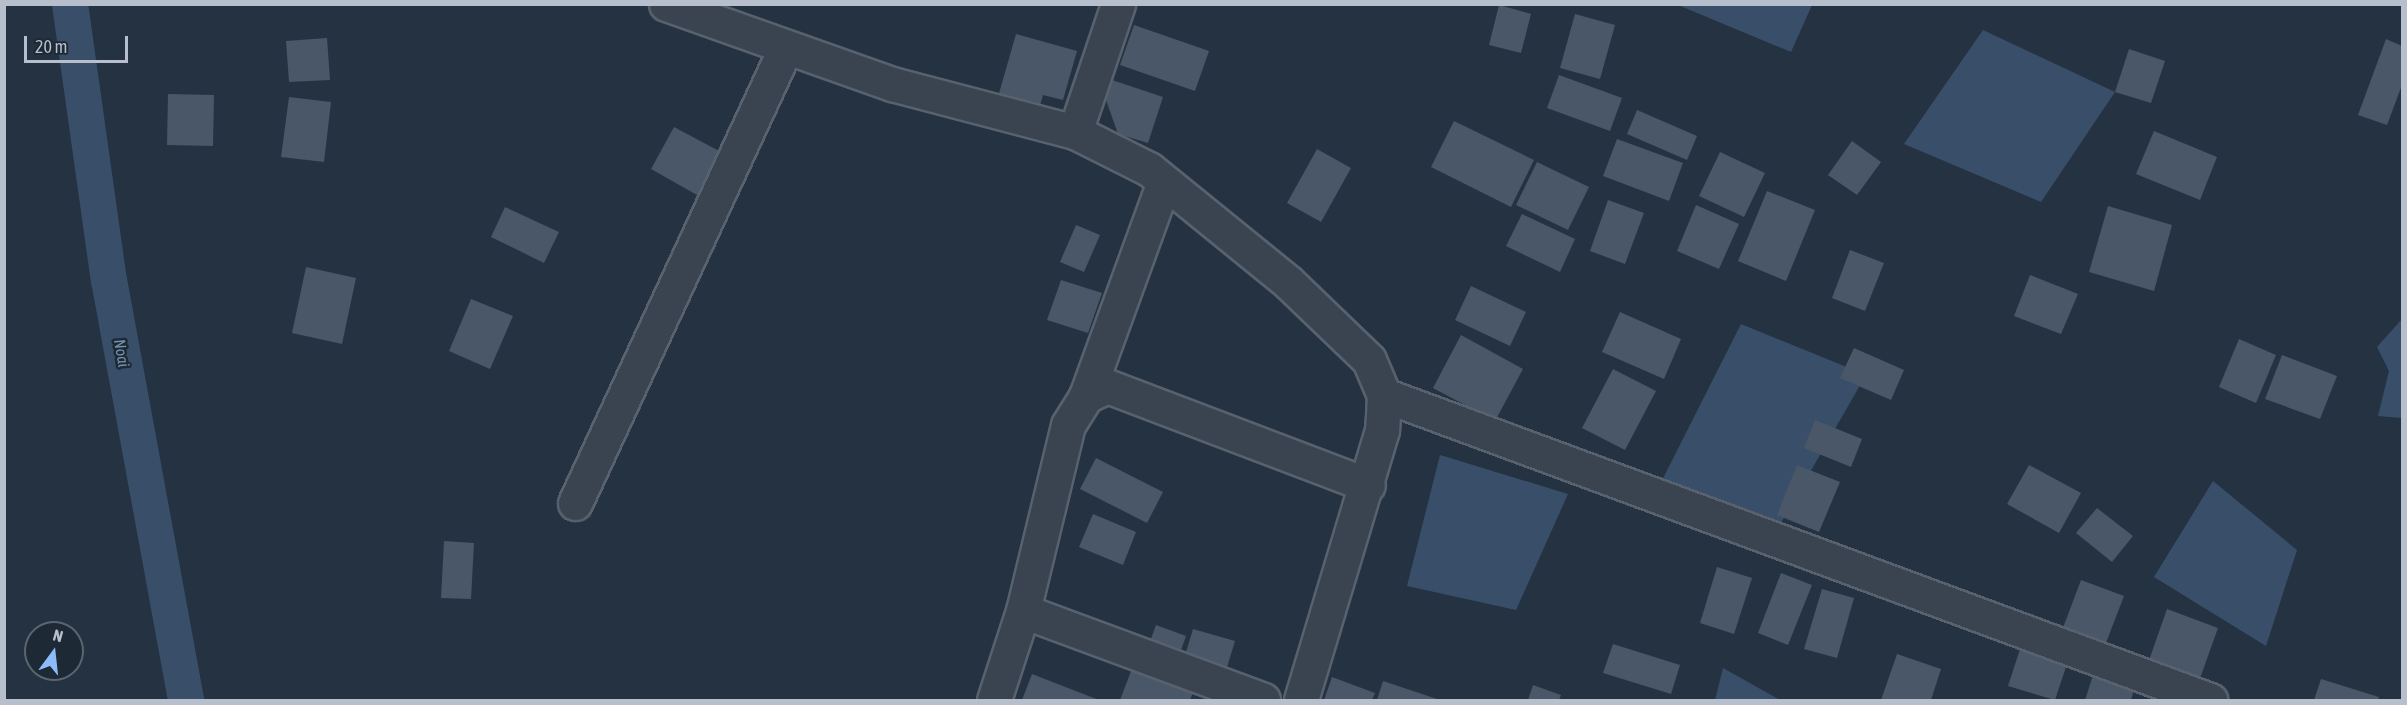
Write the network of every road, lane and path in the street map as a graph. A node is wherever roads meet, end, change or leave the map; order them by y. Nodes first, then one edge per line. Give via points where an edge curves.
1 (666, 4) edge
2 (1118, 4) edge
3 (786, 47) junction
4 (1075, 132) junction
5 (1164, 182) junction
6 (1384, 395) junction
7 (1086, 396) junction
8 (1368, 485) junction
9 (575, 503) dead end
10 (1023, 611) junction
11 (994, 700) edge
12 (1263, 700) edge
13 (1301, 700) edge
14 (2210, 700) edge

1 - 3 street
2 - 4 street
3 - 4 street via 892,84
3 - 9 street
4 - 5 street
5 - 6 street via 1313,306 1369,360
5 - 7 street
6 - 8 street via 1382,430
6 - 14 street
7 - 8 street via 1107,386
7 - 10 street via 1068,424
8 - 13 street
10 - 11 street
10 - 12 street

